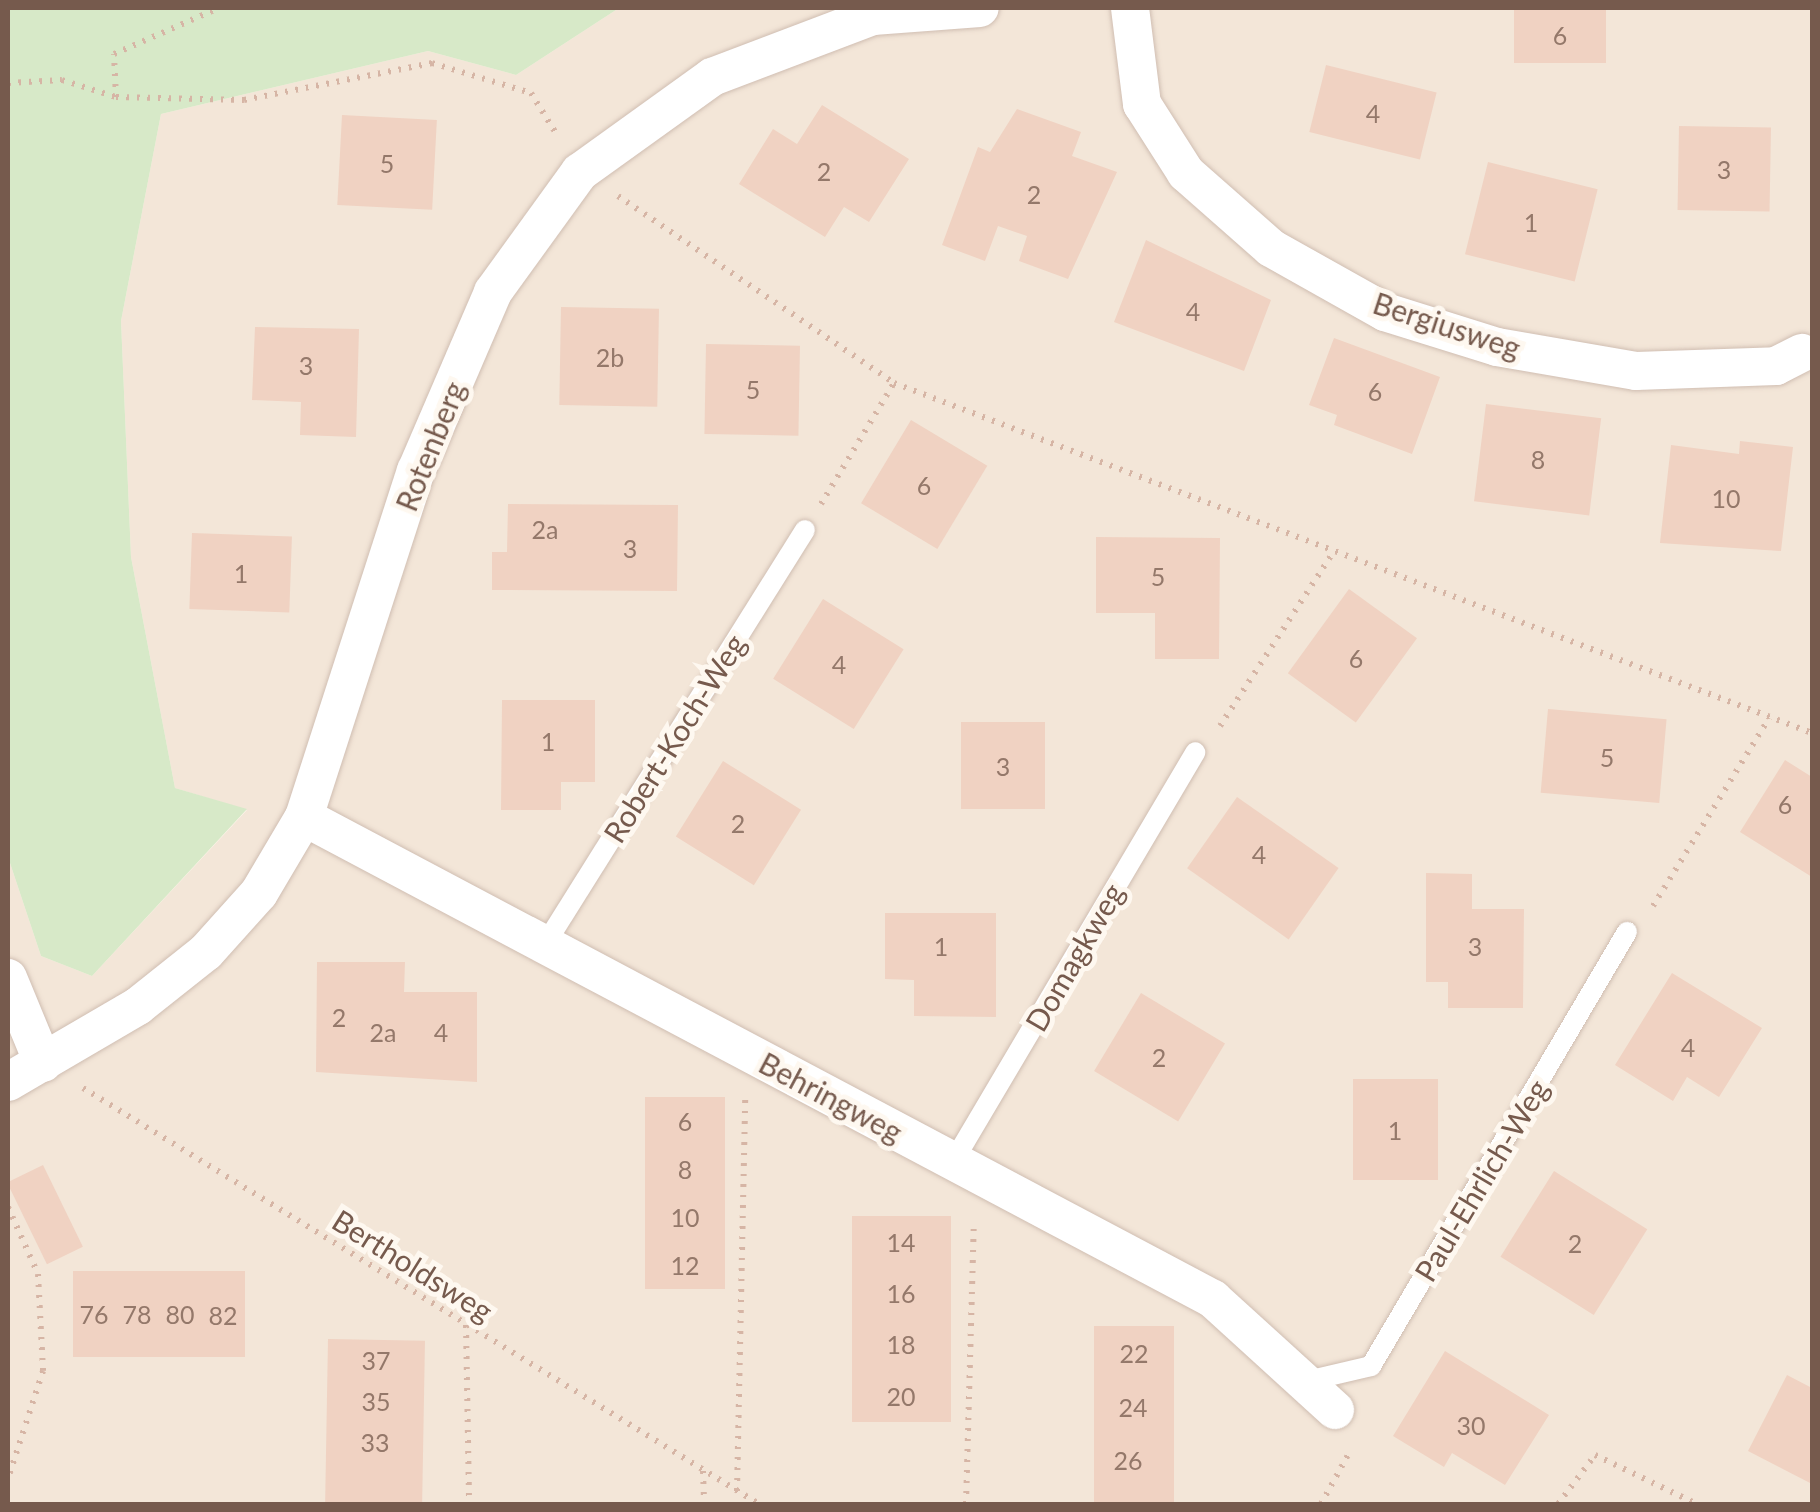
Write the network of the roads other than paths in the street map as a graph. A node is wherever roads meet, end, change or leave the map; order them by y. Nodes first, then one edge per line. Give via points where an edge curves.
1 (980, 8) edge
2 (1130, 8) edge
3 (1807, 348) edge
4 (805, 530) road end
5 (1195, 752) road end
6 (304, 817) junction
7 (1627, 932) road end
8 (544, 946) junction
9 (8, 978) edge
10 (43, 1064) junction
11 (8, 1082) edge
12 (964, 1168) junction
13 (1302, 1382) junction
14 (1335, 1410) dead end

1 - 6 street, Rotenberg via 873,16 712,78 580,172 493,292 416,471
2 - 3 street, Bergiusweg via 1142,104 1186,172 1271,248 1386,312 1498,347 1636,371 1776,366
4 - 8 lane, Robert-Koch-Weg
5 - 12 lane, Domagkweg
6 - 8 street, Behringweg
6 - 10 street, Rotenberg via 259,892 206,952
7 - 13 lane, Paul-Ehrlich-Weg via 1371,1366
8 - 12 street, Behringweg
9 - 10 street
10 - 11 street, Rotenberg
12 - 13 street, Behringweg via 1214,1299
13 - 14 street, Behringweg

